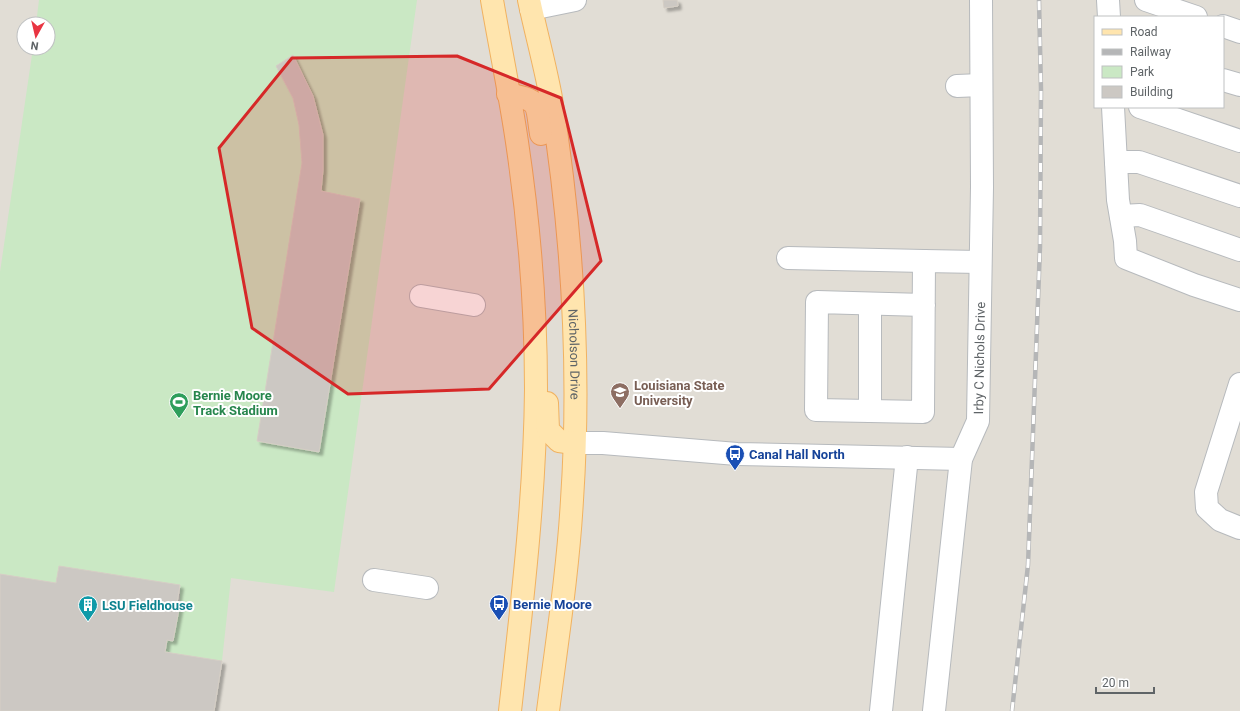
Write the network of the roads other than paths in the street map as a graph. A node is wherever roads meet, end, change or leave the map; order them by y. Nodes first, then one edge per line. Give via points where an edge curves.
1 (492, 0) edge
2 (575, 0) edge
3 (980, 0) edge
4 (1108, 0) edge
5 (1146, 0) edge
6 (530, 4) edge
7 (1109, 16) edge
8 (1193, 16) edge
9 (1224, 26) edge
10 (1240, 32) edge
11 (1224, 80) edge
12 (981, 85) junction
13 (957, 86) dead end
14 (1240, 86) edge
15 (503, 95) junction
16 (1113, 108) edge
17 (1143, 108) edge
18 (1240, 141) edge
19 (1116, 162) junction
20 (561, 176) junction
21 (1240, 196) edge
22 (1121, 216) junction
23 (1240, 250) edge
24 (788, 258) dead end
25 (924, 261) junction
26 (980, 262) junction
27 (421, 296) dead end
28 (1240, 300) edge
29 (870, 304) junction
30 (474, 305) dead end
31 (924, 305) junction
32 (534, 317) junction
33 (1240, 384) edge
34 (870, 411) junction
35 (574, 443) junction
36 (907, 457) junction
37 (961, 459) junction
38 (1240, 528) edge
39 (374, 580) dead end
40 (427, 588) dead end
41 (510, 711) edge
42 (548, 711) edge
43 (881, 711) edge
44 (934, 711) edge

1 - 15 main road
2 - 6 lane
3 - 12 lane, Irby C Nichols Drive
4 - 7 lane
5 - 8 lane
6 - 20 main road, Nicholson Drive via 550,97
9 - 10 lane
11 - 14 lane
12 - 13 lane
12 - 26 lane, Irby C Nichols Drive
15 - 20 main road via 530,98 536,105 545,160
15 - 32 main road via 526,209
16 - 19 lane
17 - 18 lane
19 - 21 lane via 1139,162
19 - 22 lane
20 - 35 main road, Nicholson Drive via 574,317
22 - 23 lane via 1140,215
22 - 28 lane via 1126,258 1194,286
24 - 25 lane
25 - 26 lane
25 - 31 lane
26 - 37 lane, Irby C Nichols Drive via 978,421
27 - 30 lane
29 - 31 lane
29 - 34 lane
29 - 34 lane via 817,302 816,410
31 - 34 lane via 923,412
32 - 35 main road via 546,374 548,430 559,441
32 - 41 main road via 534,457 525,580
33 - 38 lane via 1206,492 1207,508 1220,520
35 - 36 lane via 737,454
35 - 42 main road, Nicholson Drive via 572,500
36 - 37 lane
36 - 43 lane
37 - 44 lane, Irby C Nichols Drive
39 - 40 lane

